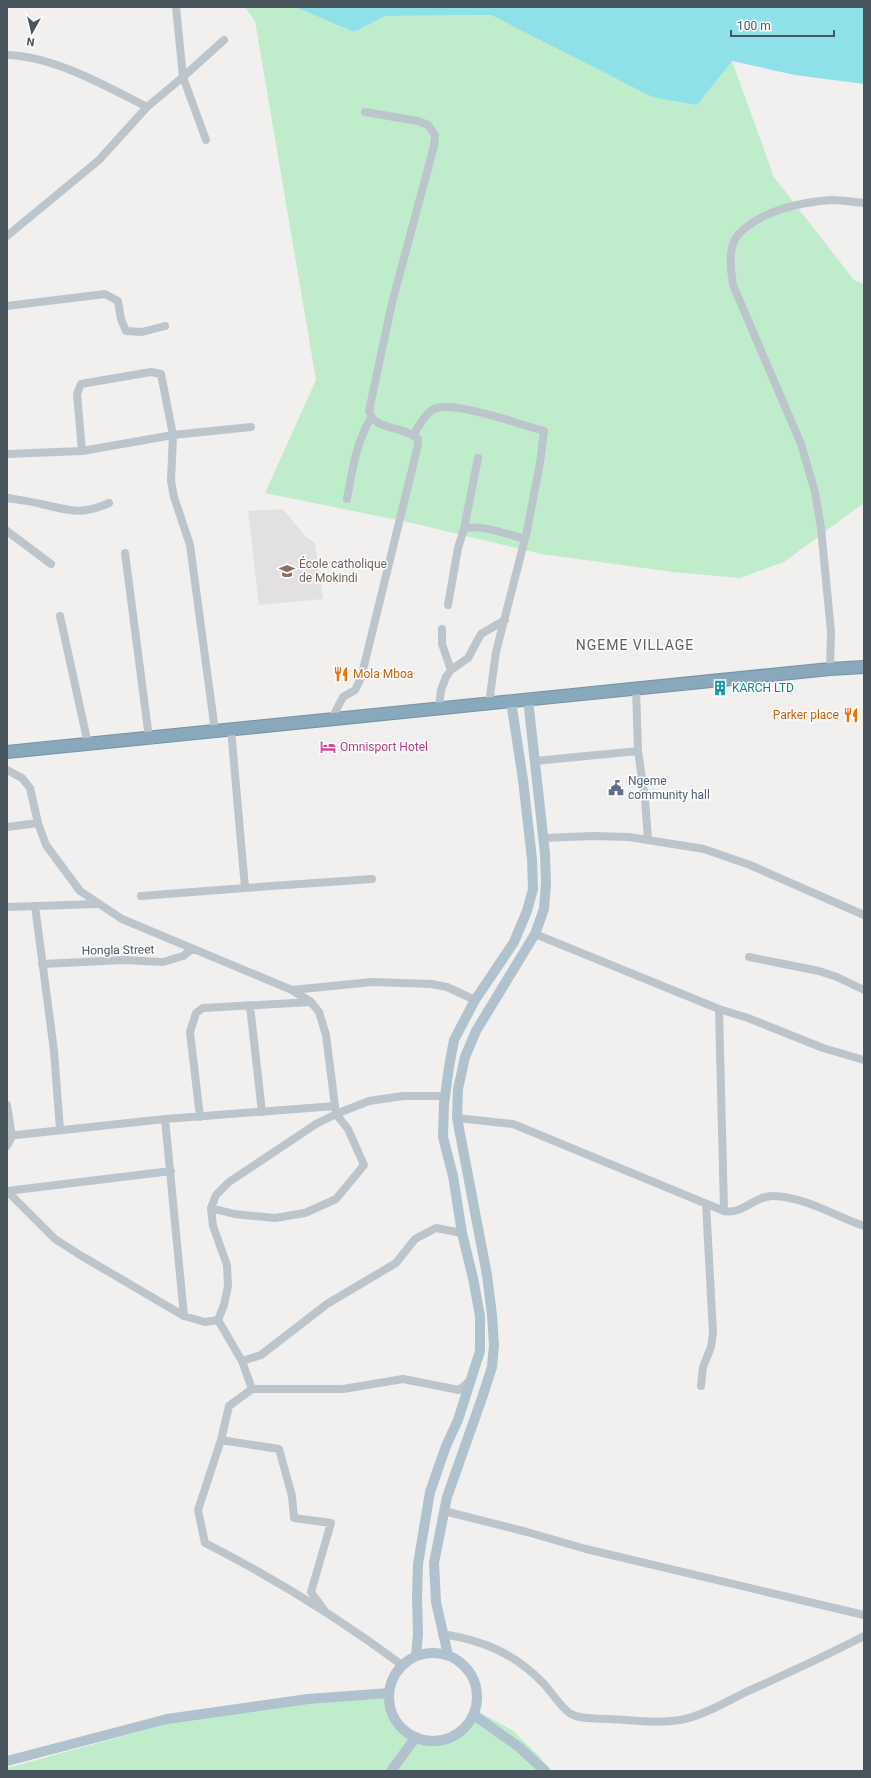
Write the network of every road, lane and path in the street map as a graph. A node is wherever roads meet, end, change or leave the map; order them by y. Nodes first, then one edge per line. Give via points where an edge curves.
1 (176, 7) edge
2 (224, 40) dead end
3 (7, 55) edge
4 (183, 77) junction
5 (147, 107) junction
6 (364, 112) dead end
7 (206, 140) dead end
8 (864, 203) edge
9 (7, 236) edge
10 (7, 306) edge
11 (165, 326) dead end
12 (371, 418) junction
13 (251, 427) dead end
14 (173, 435) junction
15 (414, 435) junction
16 (82, 451) junction
17 (7, 454) edge
18 (478, 458) dead end
19 (7, 498) edge
20 (347, 499) dead end
21 (109, 503) dead end
22 (464, 529) junction
23 (7, 531) edge
24 (525, 539) junction
25 (125, 553) dead end
26 (51, 564) dead end
27 (448, 605) dead end
28 (60, 616) dead end
29 (505, 620) junction
30 (442, 629) dead end
31 (864, 667) edge
32 (830, 669) junction
33 (451, 670) junction
34 (636, 688) junction
35 (528, 699) junction
36 (511, 701) junction
37 (489, 703) junction
38 (439, 708) junction
39 (332, 718) junction
40 (231, 729) junction
41 (215, 731) junction
42 (149, 738) junction
43 (88, 744) junction
44 (638, 751) junction
45 (7, 752) edge
46 (535, 761) junction
47 (7, 770) edge
48 (38, 823) junction
49 (7, 827) edge
50 (543, 838) junction
51 (648, 840) junction
52 (372, 879) dead end
53 (245, 888) junction
54 (141, 896) dead end
55 (97, 904) junction
56 (35, 906) junction
57 (7, 907) edge
58 (864, 915) edge
59 (535, 934) junction
60 (192, 949) junction
61 (749, 957) dead end
62 (42, 964) junction
63 (292, 990) junction
64 (864, 990) edge
65 (475, 1000) junction
66 (311, 1002) junction
67 (250, 1006) junction
68 (719, 1009) junction
69 (864, 1060) edge
70 (444, 1096) junction
71 (7, 1105) edge
72 (335, 1106) junction
73 (262, 1112) junction
74 (336, 1114) junction
75 (200, 1117) junction
76 (457, 1118) junction
77 (164, 1119) junction
78 (60, 1130) junction
79 (10, 1136) edge
80 (7, 1146) edge
81 (171, 1171) junction
82 (7, 1191) edge
83 (706, 1204) junction
84 (211, 1208) junction
85 (724, 1211) junction
86 (864, 1226) edge
87 (462, 1233) junction
88 (184, 1316) junction
89 (218, 1320) junction
90 (242, 1361) junction
91 (472, 1379) junction
92 (701, 1386) dead end
93 (252, 1390) junction
94 (221, 1440) junction
95 (444, 1511) junction
96 (325, 1611) junction
97 (864, 1616) edge
98 (442, 1634) junction
99 (864, 1636) edge
100 (448, 1655) junction
101 (416, 1656) junction
102 (402, 1665) junction
103 (389, 1693) junction
104 (474, 1715) junction
105 (416, 1737) junction
106 (7, 1761) edge
107 (391, 1771) edge
108 (545, 1771) edge

1 - 4 street
2 - 4 street
3 - 5 street via 57,65
4 - 5 street
4 - 7 street
5 - 9 street via 99,160
6 - 12 street via 418,121 428,125 435,135 392,303 369,411
8 - 32 street via 832,200 789,206 756,221 738,236 730,257 733,285 801,444 815,492 831,625
10 - 11 street via 105,294 118,301 126,331 142,332
12 - 15 street via 376,423
12 - 20 street via 362,436
13 - 14 street
14 - 16 street
14 - 16 street via 161,374 151,372 81,384 77,394
14 - 41 street via 172,486 190,545
15 - 24 street via 432,409 443,406 466,409 544,432
15 - 39 street via 418,439 418,445 361,678 355,690 343,698
16 - 17 street
18 - 22 street
19 - 21 street via 40,503 67,511 94,509
22 - 24 street via 482,529
22 - 27 street
23 - 26 street
24 - 29 street
25 - 42 street
28 - 43 street
29 - 33 street via 481,634 468,658
29 - 37 street via 496,652
30 - 33 street via 442,644
31 - 32 highway
32 - 34 highway
33 - 38 street via 441,690
34 - 35 highway
34 - 44 street
35 - 36 highway
35 - 46 main road
36 - 37 highway
36 - 65 main road via 526,801 533,889 514,942
37 - 38 highway
38 - 39 highway
39 - 40 highway
40 - 41 highway
40 - 53 street
41 - 42 highway
42 - 43 highway
43 - 45 highway
44 - 46 street
44 - 51 street
46 - 50 main road
47 - 48 street via 22,778 30,788
48 - 49 street
48 - 55 street via 46,845 64,871 80,891
50 - 51 street via 593,836
50 - 59 main road via 546,883 544,909
51 - 58 street via 704,849 750,865
52 - 53 street
53 - 54 street
55 - 56 street
55 - 60 street via 122,919
56 - 57 street
56 - 62 street
59 - 68 street
59 - 76 main road via 476,1031 464,1057 458,1089
60 - 62 street, Hongla Street via 183,956 163,962 124,960
60 - 63 street
61 - 64 street via 837,977
62 - 78 street via 54,1051
63 - 65 street via 372,982 432,984 447,987
63 - 66 street
65 - 70 main road via 454,1040
66 - 67 street
66 - 72 street via 319,1012 326,1034
67 - 73 street
67 - 75 street via 202,1008 196,1013 190,1032
68 - 69 street via 823,1048
68 - 85 street
70 - 74 street via 402,1096 369,1101
70 - 87 main road via 443,1137 453,1176
71 - 79 street
72 - 73 street
72 - 74 street
73 - 75 street
74 - 84 street via 316,1124 229,1182 216,1195
74 - 84 street via 348,1129 364,1165 336,1198 305,1213 275,1218 234,1214
75 - 77 street
76 - 83 street via 513,1124
76 - 95 main road via 487,1275 494,1345 492,1367
77 - 78 street
77 - 81 street
78 - 79 street
79 - 80 street
81 - 82 street
81 - 88 street
82 - 88 street via 55,1239
83 - 85 street
83 - 92 street via 714,1333 703,1367
84 - 89 street via 213,1226 227,1265 228,1286
85 - 86 street via 740,1209 771,1196 814,1206
87 - 90 street via 436,1228 414,1239 396,1263 326,1304 262,1355
87 - 91 main road via 480,1316 480,1351
88 - 89 street via 205,1322
89 - 90 street
90 - 93 street
91 - 93 street via 459,1390 404,1379 343,1389
91 - 101 main road via 430,1492 418,1564
93 - 94 street via 229,1406
94 - 96 street via 198,1510 205,1543
94 - 96 street via 279,1450 292,1496 294,1518 332,1523 311,1592
95 - 97 street via 586,1549
95 - 98 main road via 434,1563 436,1602
96 - 102 street
98 - 99 street via 482,1642 512,1658 534,1674 557,1697 565,1710 573,1715 668,1721 690,1717 720,1704
98 - 100 main road
100 - 101 main road via 432,1653
100 - 104 main road via 461,1662 474,1679 478,1701
101 - 102 main road
102 - 103 main road via 391,1683
103 - 105 main road via 390,1707 396,1720 404,1730
103 - 106 main road via 285,1702 167,1719
104 - 105 main road via 461,1731 443,1740 430,1741
104 - 108 main road via 519,1747
105 - 107 main road

